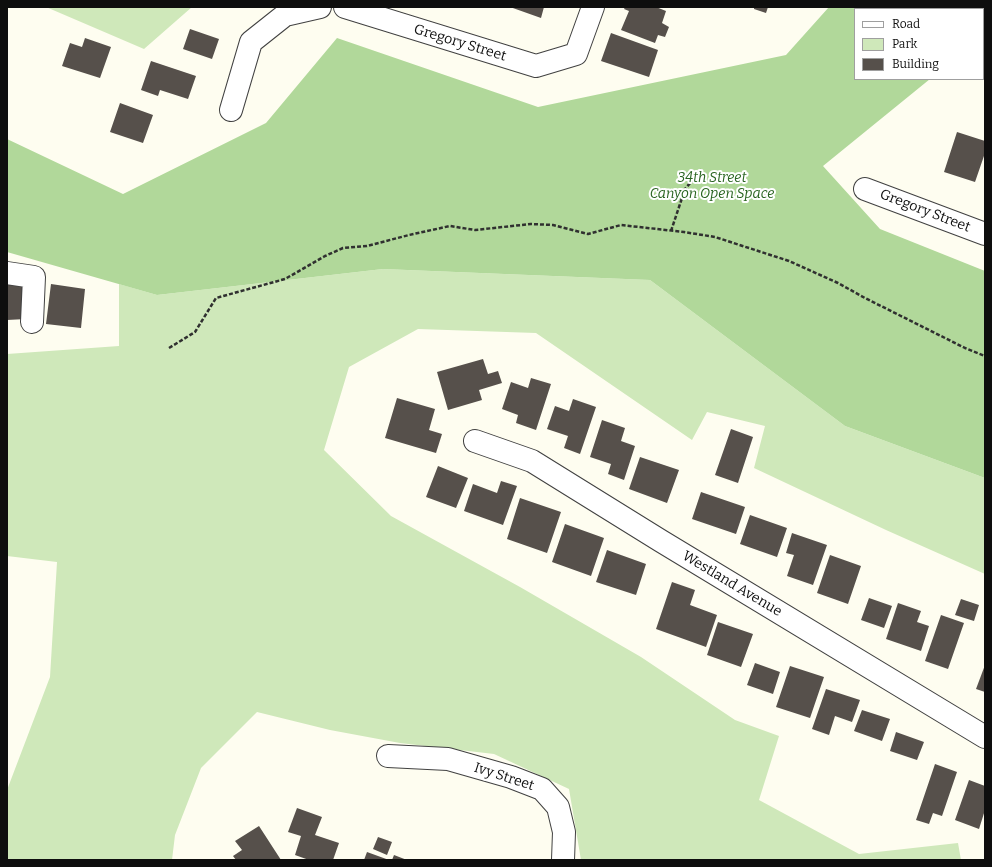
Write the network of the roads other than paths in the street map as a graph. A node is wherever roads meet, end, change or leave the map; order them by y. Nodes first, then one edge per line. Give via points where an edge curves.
1 (320, 7) edge
2 (345, 7) edge
3 (592, 7) edge
4 (231, 110) dead end
5 (865, 189) dead end
6 (985, 234) edge
7 (7, 273) edge
8 (32, 322) dead end
9 (475, 441) dead end
10 (985, 737) edge
11 (388, 756) dead end
12 (563, 860) edge

1 - 4 street via 285,15 251,42
2 - 3 street, Gregory Street via 536,66 576,54
5 - 6 street, Gregory Street
7 - 8 street via 34,277
9 - 10 street, Westland Avenue via 532,460
11 - 12 street, Ivy Street via 448,759 511,777 542,789 558,807 564,832

